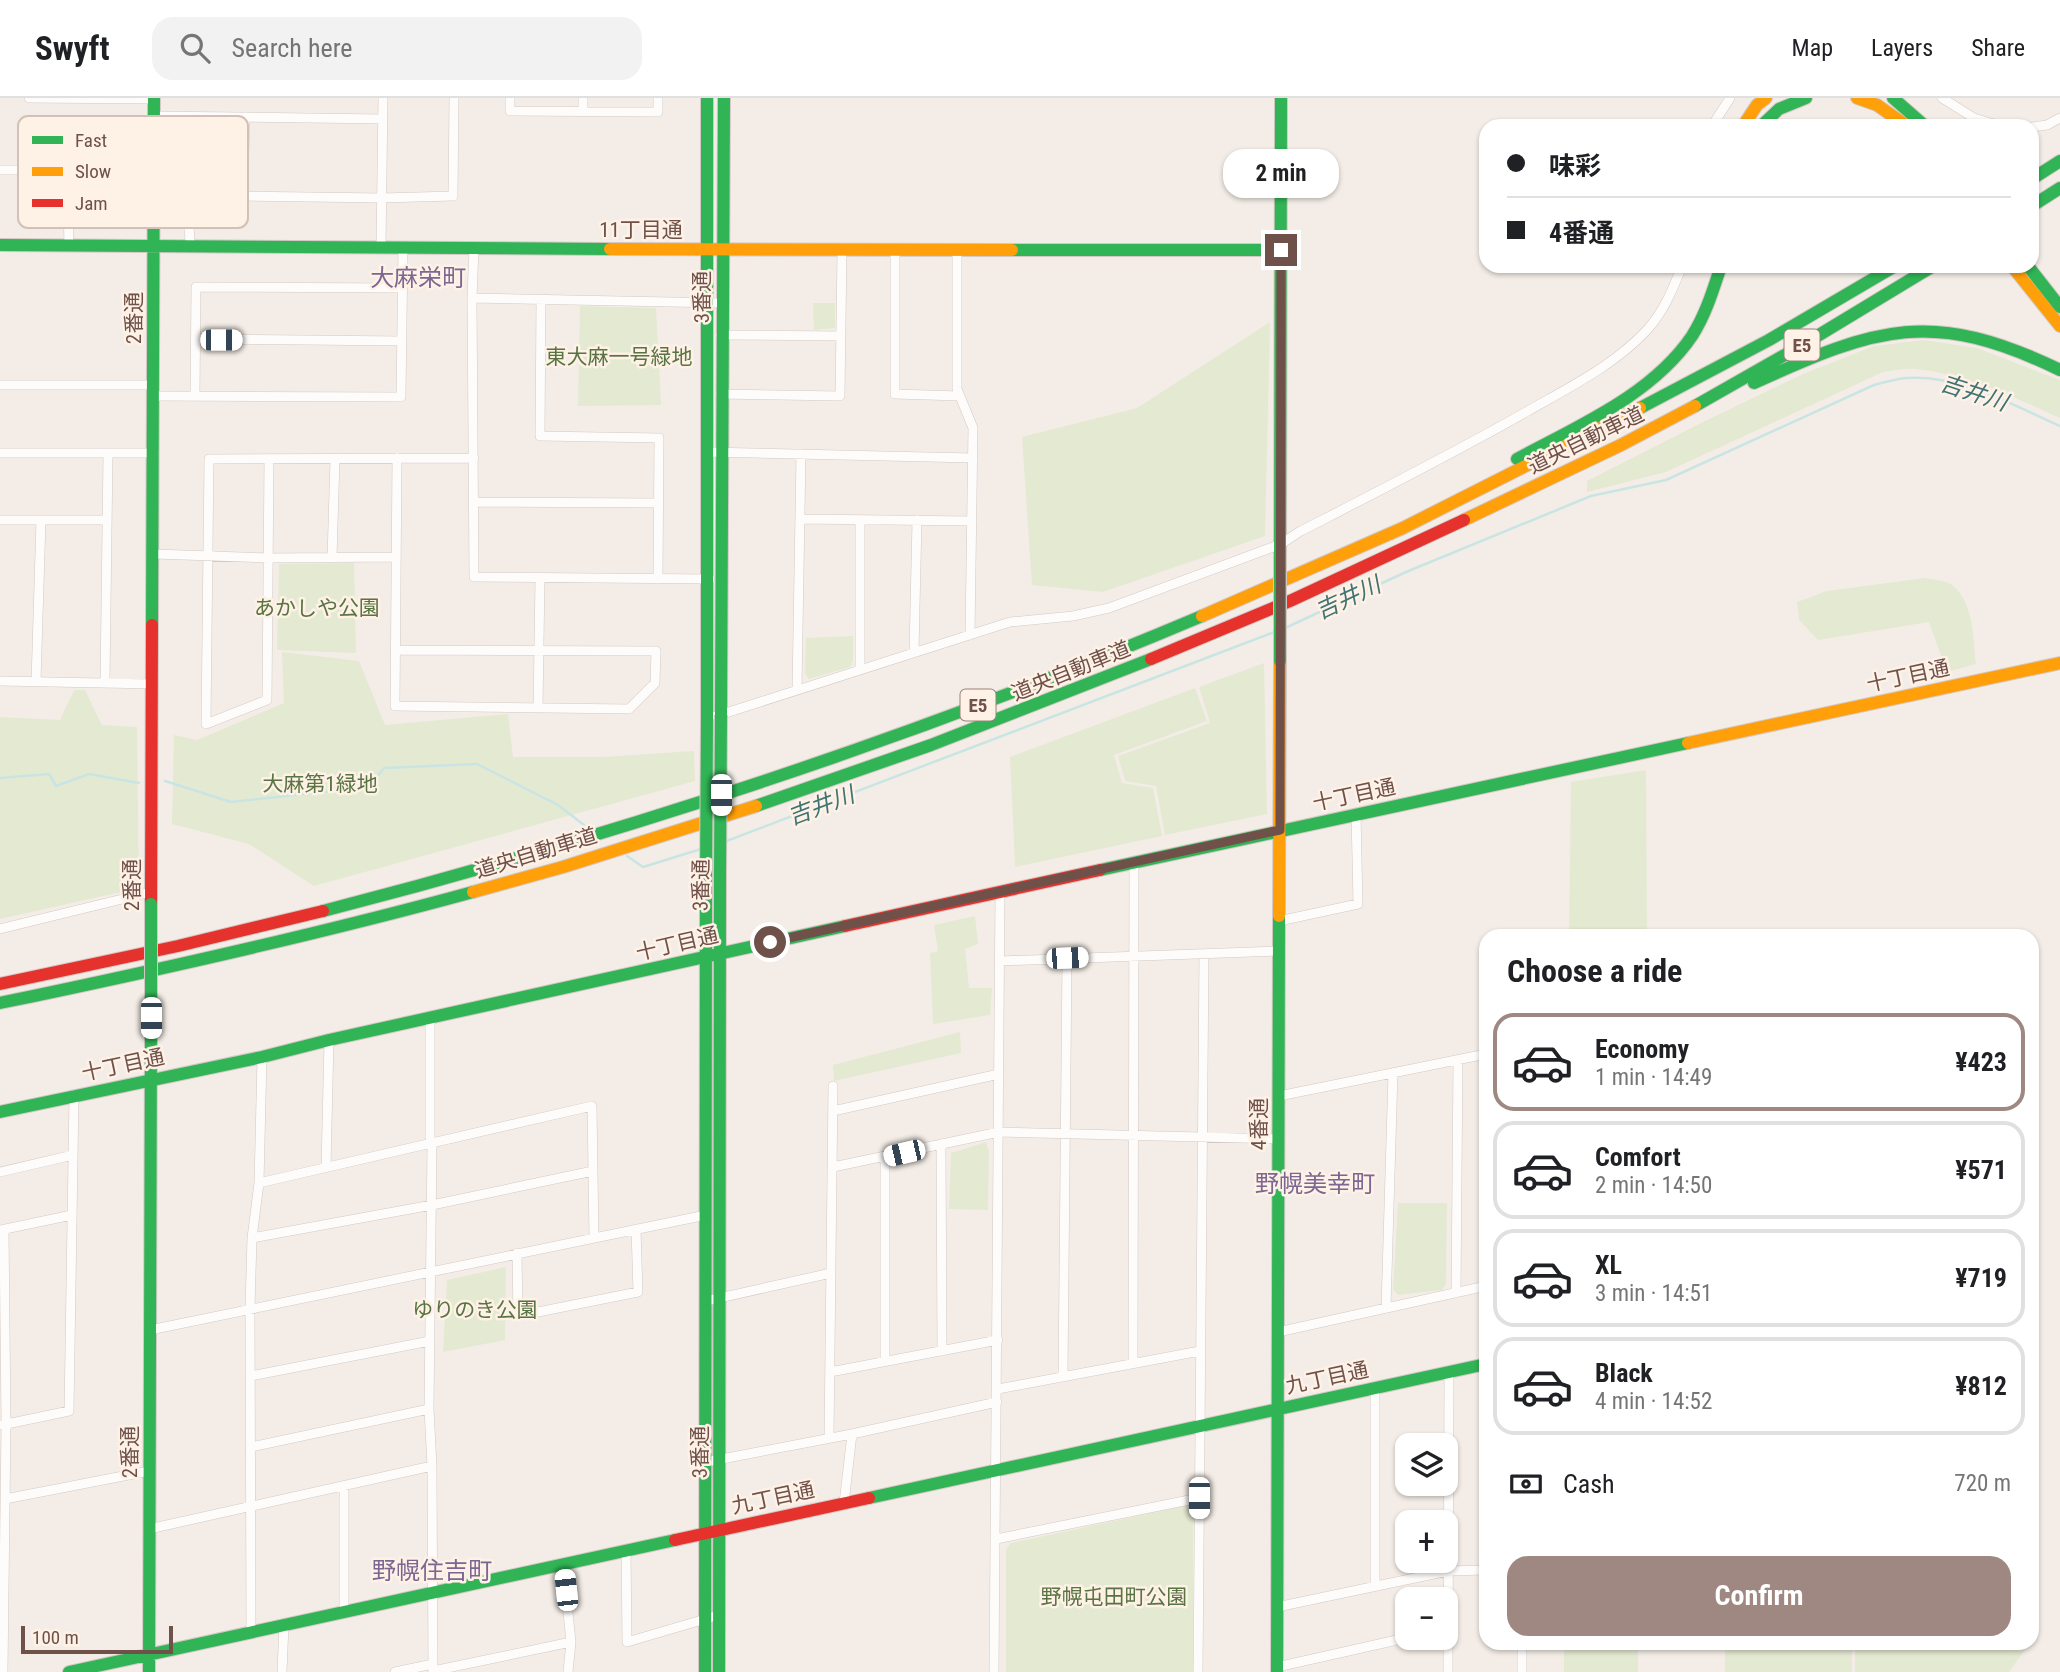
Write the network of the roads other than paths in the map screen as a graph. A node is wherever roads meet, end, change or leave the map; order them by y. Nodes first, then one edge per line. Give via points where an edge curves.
1 (29, 98) edge
2 (65, 98) edge
3 (154, 98) edge
4 (383, 98) edge
5 (454, 98) edge
6 (510, 98) edge
7 (583, 98) edge
8 (658, 98) edge
9 (707, 98) edge
10 (723, 98) edge
11 (1281, 98) edge
12 (1730, 98) edge
13 (1766, 98) edge
14 (1806, 98) edge
15 (1857, 98) edge
16 (1893, 98) edge
17 (1942, 98) edge
18 (583, 111) junction
19 (154, 116) edge
20 (248, 117) edge
21 (2060, 118) edge
22 (383, 119) junction
23 (1716, 119) edge
24 (1747, 119) edge
25 (1768, 119) edge
26 (1898, 119) edge
27 (1917, 119) edge
28 (1977, 119) edge
29 (2039, 126) edge
30 (2060, 161) edge
31 (0, 170) edge
32 (18, 170) edge
33 (2039, 174) edge
34 (2060, 188) edge
35 (248, 196) edge
36 (382, 198) junction
37 (2039, 202) edge
38 (69, 228) edge
39 (154, 228) edge
40 (190, 228) edge
41 (0, 245) edge
42 (69, 246) junction
43 (153, 246) junction
44 (190, 246) junction
45 (381, 247) junction
46 (403, 247) junction
47 (474, 248) junction
48 (707, 250) junction
49 (721, 250) junction
50 (842, 250) junction
51 (895, 250) junction
52 (957, 250) junction
53 (1281, 250) junction
54 (1679, 273) edge
55 (1718, 273) edge
56 (1883, 273) edge
57 (1921, 273) edge
58 (2018, 273) edge
59 (2033, 273) edge
60 (402, 288) junction
61 (472, 298) junction
62 (541, 300) junction
63 (707, 303) junction
64 (721, 303) junction
65 (2060, 307) edge
66 (2060, 326) edge
67 (721, 335) junction
68 (841, 336) junction
69 (195, 340) junction
70 (402, 341) junction
71 (2060, 370) edge
72 (0, 385) edge
73 (153, 390) junction
74 (721, 394) junction
75 (195, 396) junction
76 (960, 396) junction
77 (1669, 420) junction
78 (707, 452) junction
79 (721, 452) junction
80 (0, 453) edge
81 (154, 453) junction
82 (108, 454) junction
83 (801, 454) junction
84 (397, 458) junction
85 (474, 458) junction
86 (973, 458) junction
87 (269, 459) junction
88 (335, 459) junction
89 (474, 502) junction
90 (659, 503) junction
91 (800, 519) junction
92 (0, 520) edge
93 (41, 520) junction
94 (107, 520) junction
95 (860, 520) junction
96 (917, 520) junction
97 (972, 521) junction
98 (1281, 544) junction
99 (1356, 550) junction
100 (154, 554) junction
101 (208, 557) junction
102 (396, 557) junction
103 (268, 558) junction
104 (332, 558) junction
105 (540, 578) junction
106 (658, 579) junction
107 (707, 579) junction
108 (721, 580) junction
109 (970, 635) junction
110 (396, 650) junction
111 (539, 650) junction
112 (914, 652) junction
113 (2060, 663) edge
114 (859, 670) junction
115 (0, 681) edge
116 (36, 681) junction
117 (105, 682) junction
118 (153, 684) junction
119 (797, 690) junction
120 (538, 708) junction
121 (721, 715) junction
122 (707, 719) junction
123 (1356, 814) junction
124 (1280, 830) junction
125 (1135, 862) junction
126 (1000, 892) junction
127 (151, 898) junction
128 (1279, 921) junction
129 (0, 929) edge
130 (1279, 951) junction
131 (1204, 954) junction
132 (713, 956) junction
133 (1134, 956) junction
134 (1067, 958) junction
135 (1000, 961) junction
136 (0, 984) edge
137 (0, 1003) edge
138 (430, 1018) junction
139 (329, 1040) junction
140 (1479, 1056) edge
141 (262, 1057) junction
142 (1458, 1060) junction
143 (1393, 1073) junction
144 (999, 1074) junction
145 (150, 1079) junction
146 (833, 1086) dead end
147 (74, 1096) junction
148 (1279, 1097) junction
149 (833, 1111) junction
150 (0, 1112) edge
151 (999, 1132) junction
152 (1066, 1133) junction
153 (1134, 1135) junction
154 (1203, 1137) junction
155 (1278, 1139) junction
156 (431, 1144) junction
157 (941, 1144) junction
158 (73, 1155) junction
159 (885, 1157) junction
160 (832, 1167) junction
161 (326, 1168) junction
162 (0, 1171) edge
163 (593, 1171) junction
164 (259, 1182) junction
165 (432, 1205) junction
166 (72, 1215) junction
167 (706, 1215) junction
168 (636, 1229) junction
169 (2, 1230) edge
170 (252, 1238) junction
171 (594, 1238) junction
172 (517, 1253) junction
173 (431, 1270) junction
174 (831, 1273) junction
175 (1479, 1288) edge
176 (1457, 1293) junction
177 (712, 1299) junction
178 (250, 1308) junction
179 (1386, 1308) junction
180 (150, 1330) junction
181 (1278, 1332) junction
182 (998, 1340) junction
183 (430, 1341) junction
184 (942, 1351) junction
185 (1200, 1351) junction
186 (886, 1362) junction
187 (1133, 1363) junction
188 (1479, 1365) edge
189 (1449, 1371) junction
190 (830, 1372) junction
191 (251, 1376) junction
192 (1063, 1377) junction
193 (1375, 1387) junction
194 (998, 1389) junction
195 (997, 1402) junction
196 (1278, 1408) junction
197 (429, 1409) junction
198 (3, 1424) edge
199 (1199, 1425) junction
200 (852, 1434) junction
201 (830, 1437) junction
202 (251, 1447) junction
203 (712, 1461) junction
204 (432, 1466) junction
205 (997, 1469) junction
206 (149, 1471) junction
207 (344, 1486) junction
208 (1199, 1498) junction
209 (5, 1499) junction
210 (844, 1503) junction
211 (252, 1506) junction
212 (1448, 1510) edge
213 (149, 1529) junction
214 (719, 1530) junction
215 (705, 1533) junction
216 (996, 1539) junction
217 (626, 1550) junction
218 (2, 1561) edge
219 (563, 1564) junction
220 (1479, 1570) edge
221 (1458, 1571) edge
222 (1438, 1573) edge
223 (1448, 1573) edge
224 (1376, 1586) junction
225 (433, 1592) junction
226 (1277, 1607) junction
227 (344, 1612) junction
228 (719, 1615) junction
229 (705, 1620) junction
230 (284, 1625) junction
231 (251, 1632) junction
232 (1395, 1641) edge
233 (571, 1642) junction
234 (1522, 1650) edge
235 (149, 1655) junction
236 (433, 1669) edge
237 (1277, 1669) edge
238 (3, 1672) edge
239 (69, 1672) edge
240 (149, 1672) edge
241 (282, 1672) edge
242 (395, 1672) edge
243 (568, 1672) edge
244 (705, 1672) edge
245 (719, 1672) edge
246 (994, 1672) edge
247 (1198, 1672) edge
248 (1448, 1672) edge
249 (1522, 1672) edge

1 - 2 street
2 - 3 street
3 - 19 main road, 2番通
4 - 22 street
5 - 36 street via 453,196
6 - 18 street via 510,111
7 - 18 street
8 - 18 street via 658,113
9 - 48 main road, 3番通
10 - 49 main road, 3番通
11 - 53 main road
12 - 23 street
13 - 24 main road
14 - 25 main road via 1779,109
15 - 26 main road
16 - 27 main road
17 - 28 street
20 - 22 street
21 - 29 street
22 - 36 street
30 - 33 main road
31 - 32 street
34 - 37 main road
35 - 36 street
36 - 45 street
38 - 42 street
39 - 43 main road, 2番通
40 - 44 street
41 - 42 main road, 11丁目通
42 - 43 main road, 11丁目通
43 - 44 main road, 11丁目通
43 - 73 main road, 2番通
44 - 45 main road, 11丁目通
45 - 46 main road, 11丁目通
46 - 47 main road, 11丁目通
46 - 60 street
47 - 48 main road, 11丁目通
47 - 61 street
48 - 49 main road, 11丁目通
48 - 63 main road, 3番通
49 - 50 main road, 11丁目通
49 - 64 main road, 3番通
50 - 51 main road, 11丁目通
50 - 68 street
51 - 52 main road, 11丁目通
51 - 76 street via 895,394
52 - 53 main road, 11丁目通
52 - 76 street
53 - 98 main road
54 - 98 street via 1648,329 1589,376
55 - 99 main road via 1709,307 1696,330 1652,381
56 - 99 main road, 道央自動車道 / E5 via 1657,399
57 - 77 main road, 道央自動車道 / E5
58 - 66 main road
59 - 65 main road
60 - 69 street via 196,287
60 - 70 street
61 - 62 street
61 - 85 street
62 - 63 street
62 - 90 street via 540,436 659,438
63 - 64 street
63 - 78 main road, 3番通
64 - 67 main road, 3番通
67 - 68 street
67 - 74 main road, 3番通
68 - 74 street via 840,396
69 - 70 street
69 - 75 street
70 - 75 street via 401,397
71 - 77 main road via 1983,338 1904,330 1848,343
72 - 73 street
73 - 75 street
73 - 81 main road, 2番通
74 - 79 main road, 3番通
76 - 86 street via 973,428
77 - 137 main road, 道央自動車道 / E5 via 1344,578 1216,634 1027,710 847,775 412,911
78 - 79 street
78 - 107 main road, 3番通
79 - 83 street
79 - 108 main road, 3番通
80 - 82 street
81 - 82 street
81 - 100 main road, 2番通
82 - 94 street
83 - 86 street
83 - 91 street
84 - 85 street
84 - 88 street
84 - 102 street
85 - 89 street
86 - 97 street
87 - 88 street
87 - 101 street via 209,459
87 - 103 street
88 - 104 street
89 - 90 street
89 - 105 street via 474,577
90 - 106 street
91 - 95 street
91 - 119 street
92 - 93 street
93 - 94 street
93 - 116 street
94 - 117 street
95 - 96 street
95 - 114 street
96 - 97 street
96 - 112 street
97 - 109 street
98 - 109 street via 1109,608 1010,622
98 - 124 main road, 4番通, bridge
99 - 136 main road, 道央自動車道 / E5 via 1022,690 620,827 392,893 190,944
100 - 101 street
100 - 118 main road, 2番通
101 - 103 street
101 - 103 street via 206,724 268,699
102 - 104 street
102 - 110 street
103 - 104 street
105 - 106 street
105 - 111 street
106 - 107 street
107 - 108 street
107 - 122 main road, 3番通
108 - 121 main road, 3番通
109 - 112 street
110 - 111 street
110 - 120 street via 396,706
111 - 120 street
111 - 120 street via 656,651 655,682 628,709
112 - 114 street
113 - 123 main road, 十丁目通
114 - 119 street
115 - 116 street
116 - 117 street
117 - 118 street
118 - 127 main road, 2番通
119 - 121 street
121 - 122 street
121 - 132 main road, 3番通, bridge via 720,876
122 - 132 main road, 3番通, bridge via 706,882
123 - 124 main road, 十丁目通
123 - 128 street via 1358,904
124 - 125 main road, 十丁目通
124 - 128 main road, 4番通
125 - 126 main road, 十丁目通
125 - 133 street
126 - 132 main road, 十丁目通
126 - 135 street
127 - 129 street
127 - 145 main road, 2番通, bridge
128 - 130 main road, 4番通
130 - 131 street
130 - 148 main road, 4番通
131 - 133 street
131 - 154 street
132 - 138 main road, 十丁目通
132 - 167 main road, 3番通
132 - 177 main road, 3番通
133 - 134 street
133 - 153 street
134 - 135 street
134 - 152 street
135 - 144 street
138 - 139 main road, 十丁目通
138 - 156 street
139 - 141 main road, 十丁目通
139 - 161 street
140 - 142 street
141 - 145 main road, 十丁目通
141 - 164 street
142 - 143 street
142 - 176 street
143 - 148 street
143 - 179 street
144 - 149 street
144 - 151 street
145 - 147 main road, 十丁目通
145 - 180 main road, 2番通
146 - 149 street
147 - 150 main road, 十丁目通
147 - 158 street
148 - 155 main road, 4番通
149 - 160 street
151 - 152 street
151 - 157 street
151 - 182 street
152 - 153 street
152 - 192 street
153 - 154 street
153 - 187 street
154 - 155 street
154 - 185 street
155 - 181 main road, 4番通
156 - 161 street
156 - 163 street via 592,1106
156 - 165 street
157 - 159 street
157 - 184 street
158 - 162 street
158 - 166 street
159 - 160 street
159 - 186 street
160 - 174 street
161 - 164 street
163 - 165 street
163 - 171 street
164 - 170 street
165 - 170 street
165 - 173 street
166 - 169 street
166 - 198 street via 69,1410
167 - 168 street
167 - 177 main road, 3番通
168 - 171 street
168 - 172 street via 638,1292 518,1316
169 - 198 street
170 - 178 street
171 - 172 street
172 - 173 street
173 - 178 street
173 - 183 street
174 - 177 street
174 - 190 street
175 - 176 street
176 - 179 street
177 - 203 main road, 3番通
178 - 180 street
178 - 191 street
179 - 181 street
180 - 206 main road, 2番通
181 - 196 main road, 4番通
182 - 184 street
182 - 194 street
183 - 191 street
183 - 197 street
184 - 186 street
185 - 187 street
185 - 199 street
186 - 190 street
187 - 192 street
188 - 189 main road, 九丁目通
189 - 193 main road, 九丁目通
189 - 212 street
190 - 201 street
191 - 202 street
192 - 194 street
193 - 196 main road, 九丁目通
193 - 224 street
194 - 195 street
195 - 200 street
195 - 205 street
196 - 199 main road, 九丁目通
196 - 226 main road, 4番通
197 - 202 street
197 - 204 street
198 - 209 street
199 - 205 main road, 九丁目通
199 - 208 street
200 - 201 street
200 - 210 street
201 - 203 street
202 - 211 street
203 - 214 main road, 3番通
203 - 215 main road, 3番通
204 - 207 street
204 - 225 street
205 - 210 main road, 九丁目通
205 - 216 street
206 - 209 street
206 - 213 main road, 2番通
207 - 211 street
207 - 227 street
208 - 216 street
208 - 247 street
209 - 218 street
210 - 214 main road, 九丁目通
211 - 213 street
211 - 231 street
213 - 235 main road, 2番通
214 - 215 main road, 九丁目通
214 - 228 main road, 3番通
215 - 217 main road, 九丁目通
215 - 229 main road, 3番通
216 - 246 street
217 - 219 main road, 九丁目通
217 - 229 street via 627,1642
218 - 238 street
219 - 225 main road, 九丁目通
219 - 233 street
220 - 221 street
222 - 224 street
223 - 248 street
224 - 226 street
225 - 227 main road, 九丁目通
225 - 236 street
226 - 237 main road, 4番通
227 - 230 main road, 九丁目通
228 - 229 street
228 - 245 main road, 3番通
229 - 244 main road, 3番通
230 - 231 main road, 九丁目通
230 - 241 street
231 - 235 main road, 九丁目通
232 - 237 street
233 - 236 street
233 - 243 street
234 - 249 street
235 - 239 main road, 九丁目通
235 - 240 main road, 2番通
236 - 242 street

